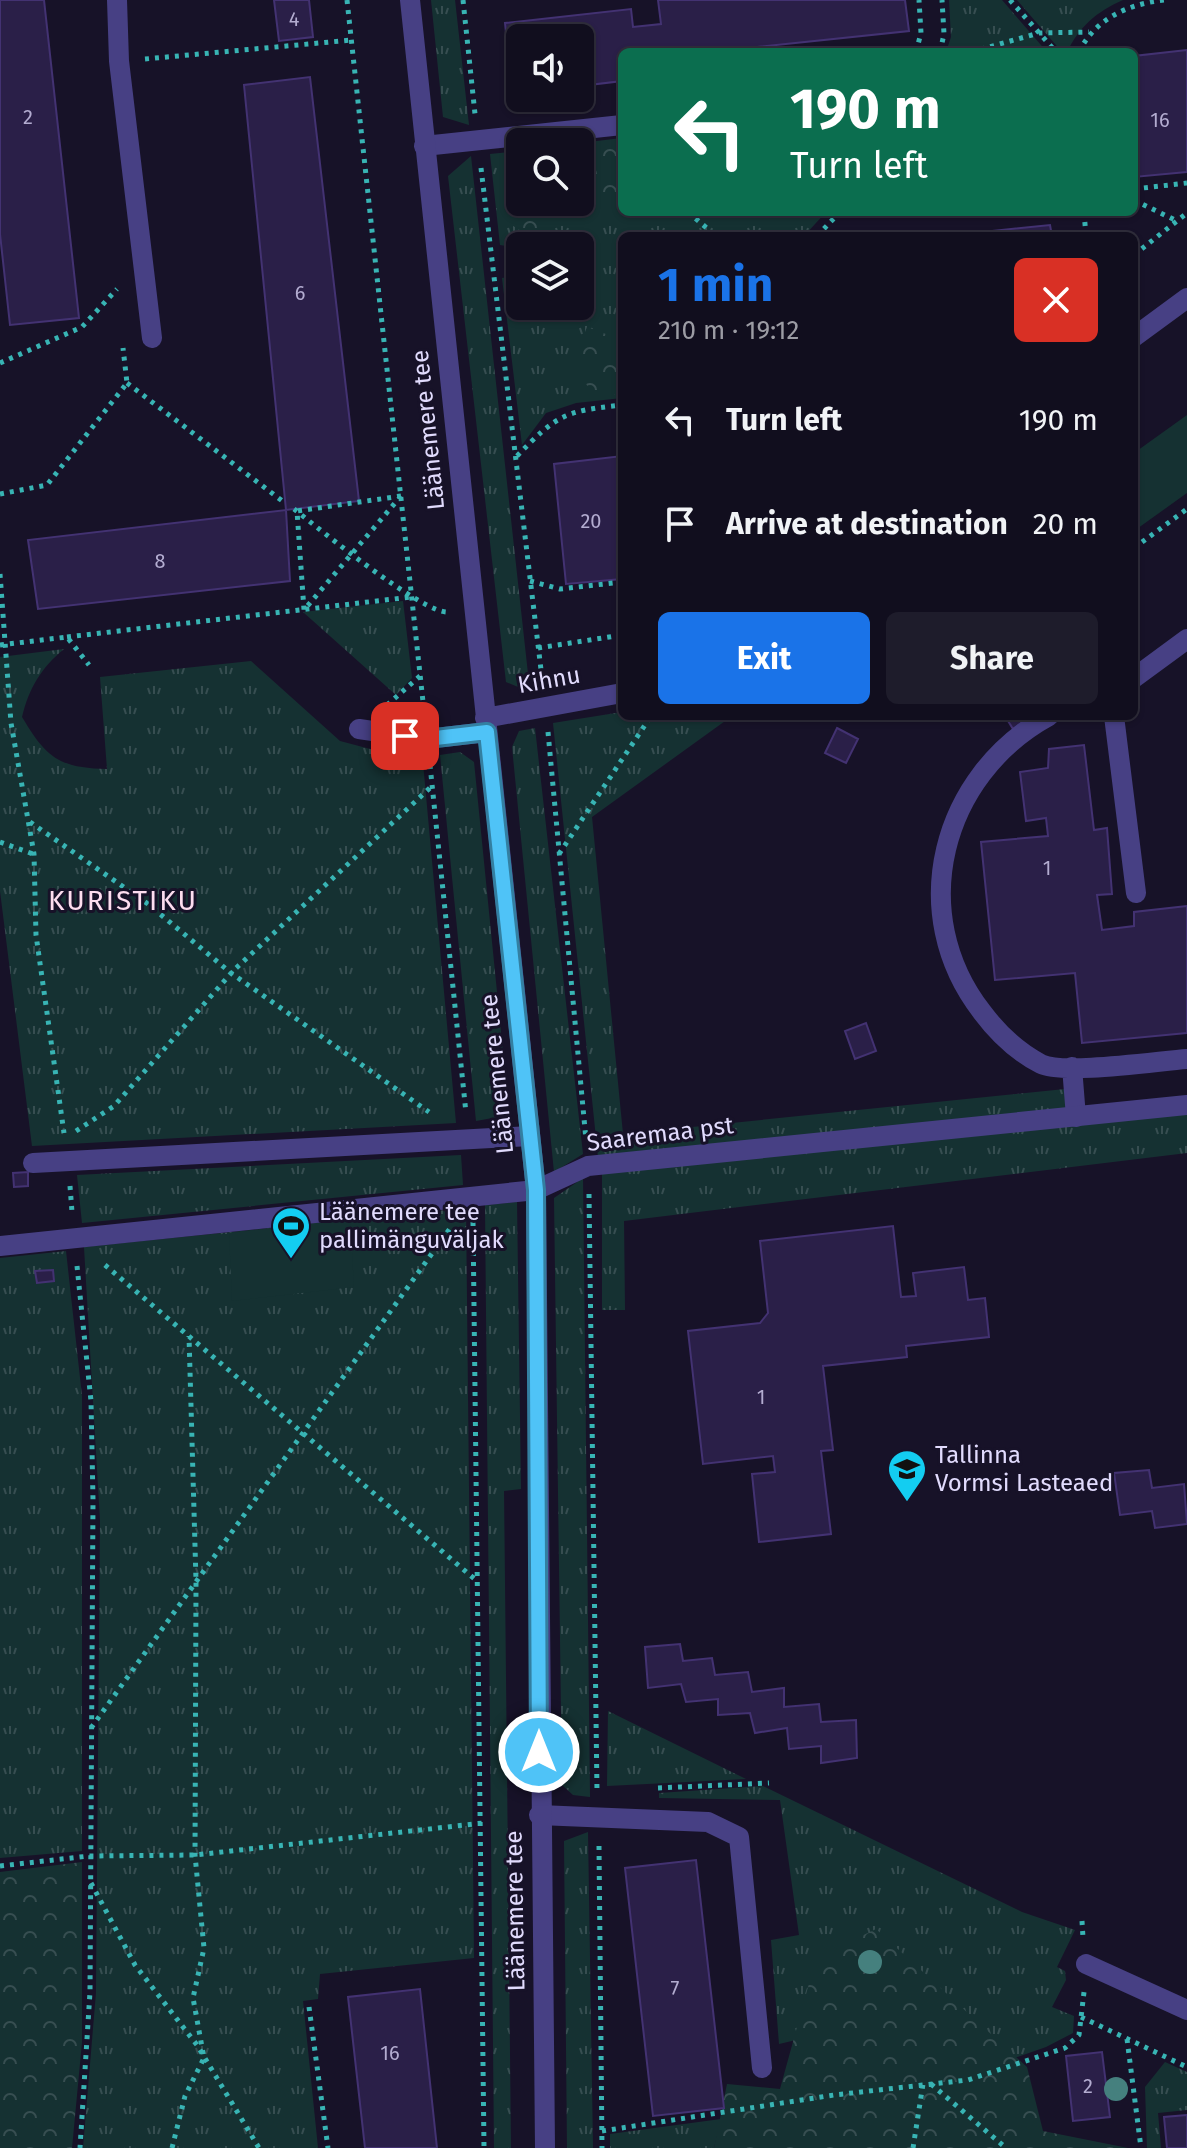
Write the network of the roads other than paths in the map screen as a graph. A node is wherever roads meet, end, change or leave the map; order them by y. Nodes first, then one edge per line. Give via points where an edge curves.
1 (117, 0) edge
2 (410, 0) edge
3 (618, 125) edge
4 (424, 146) junction
5 (1187, 298) edge
6 (1138, 334) edge
7 (152, 338) road end
8 (1187, 639) edge
9 (1138, 675) edge
10 (618, 694) edge
11 (1043, 720) edge
12 (1114, 720) edge
13 (486, 725) junction
14 (359, 729) dead end
15 (1136, 893) dead end
16 (1187, 1059) edge
17 (1072, 1067) junction
18 (1187, 1105) edge
19 (1076, 1117) junction
20 (530, 1136) junction
21 (33, 1163) dead end
22 (536, 1190) junction
23 (0, 1246) edge
24 (539, 1815) junction
25 (1086, 1964) road end
26 (1187, 2010) edge
27 (762, 2068) dead end
28 (545, 2148) edge

1 - 7 street via 119,61
2 - 4 street, Läänemere tee
3 - 4 street
4 - 13 street, Läänemere tee
5 - 6 street
8 - 9 street
10 - 13 street, Kihnu
11 - 17 street via 1003,749 972,785 951,833 939,912 949,957 966,992 992,1025 1044,1065
12 - 15 street
13 - 14 street, Kihnu via 427,739
13 - 20 street, Läänemere tee
16 - 17 street
17 - 19 street
18 - 19 street, Saaremaa pst
19 - 22 street, Saaremaa pst via 588,1166
20 - 21 street
20 - 22 street, Läänemere tee
22 - 23 street, Saaremaa pst
22 - 24 street, Läänemere tee
24 - 27 street via 708,1822 739,1837
24 - 28 street, Läänemere tee
25 - 26 street

